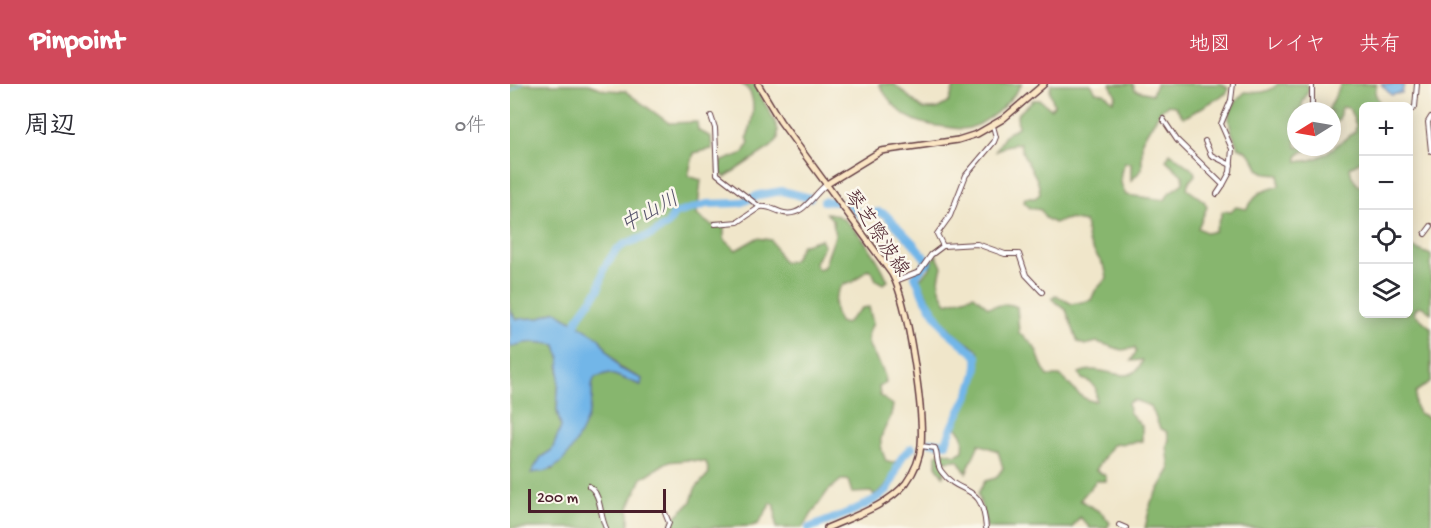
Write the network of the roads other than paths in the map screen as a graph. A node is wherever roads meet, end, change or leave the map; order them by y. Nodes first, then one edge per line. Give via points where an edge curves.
1 (758, 84) edge
2 (1044, 84) edge
3 (1233, 84) edge
4 (1312, 84) edge
5 (1417, 84) edge
6 (1312, 102) edge
7 (1413, 108) edge
8 (711, 116) dead end
9 (1431, 117) edge
10 (1163, 119) dead end
11 (993, 126) junction
12 (1205, 141) dead end
13 (1431, 151) edge
14 (1232, 165) junction
15 (827, 184) junction
16 (1223, 184) junction
17 (1217, 194) dead end
18 (760, 207) junction
19 (715, 224) dead end
20 (1431, 226) edge
21 (1425, 234) dead end
22 (943, 246) junction
23 (896, 281) junction
24 (1042, 292) dead end
25 (921, 446) junction
26 (589, 486) dead end
27 (665, 513) dead end
28 (1119, 525) dead end
29 (606, 528) edge
30 (666, 528) edge
31 (827, 528) edge
32 (986, 528) edge
33 (1126, 528) edge

1 - 15 main road
2 - 11 main road, 琴芝際波線
3 - 14 street via 1221,124 1232,144
4 - 6 street
5 - 7 street
8 - 18 street via 717,174
9 - 13 street
10 - 16 street via 1177,140
11 - 15 main road, 琴芝際波線 via 958,140 881,151
11 - 22 street via 994,142 966,176 938,234
12 - 14 street via 1211,154
14 - 16 street
15 - 18 street via 795,212
15 - 23 main road, 琴芝際波線
16 - 17 street
18 - 19 street via 738,222
20 - 21 street
22 - 23 street via 919,272
22 - 24 street via 978,244 1005,254 1019,254 1026,275
23 - 25 main road, 琴芝際波線 via 912,357
25 - 31 main road, 琴芝際波線 via 911,475 897,492
25 - 32 street via 935,448 940,470 976,495
26 - 29 street via 598,495
27 - 30 street via 669,523
28 - 33 street

